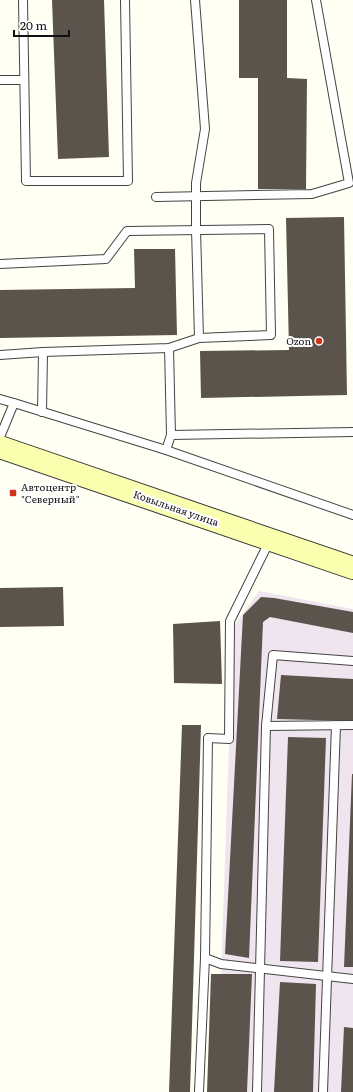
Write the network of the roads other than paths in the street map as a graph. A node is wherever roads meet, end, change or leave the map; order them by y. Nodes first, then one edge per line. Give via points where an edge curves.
1 (23, 0) edge
2 (125, 0) edge
3 (195, 0) edge
4 (316, 0) edge
5 (0, 80) edge
6 (24, 80) junction
7 (156, 197) dead end
8 (196, 197) junction
9 (196, 229) junction
10 (0, 264) edge
11 (199, 338) junction
12 (169, 348) junction
13 (43, 352) junction
14 (0, 355) edge
15 (0, 399) edge
16 (14, 403) junction
17 (42, 412) junction
18 (353, 432) edge
19 (171, 435) junction
20 (0, 437) edge
21 (0, 448) edge
22 (166, 450) junction
23 (353, 515) edge
24 (271, 540) junction
25 (353, 568) edge
26 (353, 661) edge
27 (336, 725) junction
28 (353, 725) edge
29 (266, 726) junction
30 (205, 958) junction
31 (260, 968) junction
32 (327, 976) junction
33 (353, 979) edge
34 (199, 1092) edge
35 (257, 1092) edge
36 (323, 1092) edge

1 - 6 lane
2 - 6 lane via 128,182 26,181
3 - 8 lane via 205,129
4 - 8 lane via 349,183 312,194
5 - 6 lane
7 - 8 lane
8 - 9 lane
9 - 10 lane via 127,231 106,259
9 - 11 lane
9 - 11 lane via 269,229 271,335
11 - 12 lane
12 - 13 lane
12 - 19 lane
13 - 14 lane
13 - 17 lane
15 - 16 lane
16 - 17 lane
16 - 20 lane
17 - 22 lane
18 - 19 lane
19 - 22 lane
21 - 24 main road, Ковыльная улица
22 - 23 lane
24 - 25 main road, Ковыльная улица
24 - 30 lane via 230,621 229,739 208,738
26 - 29 lane via 273,655
27 - 28 lane
27 - 29 lane
27 - 32 lane
29 - 31 lane
30 - 31 lane via 221,964
30 - 34 lane
31 - 32 lane
31 - 35 lane
32 - 33 lane
32 - 36 lane

